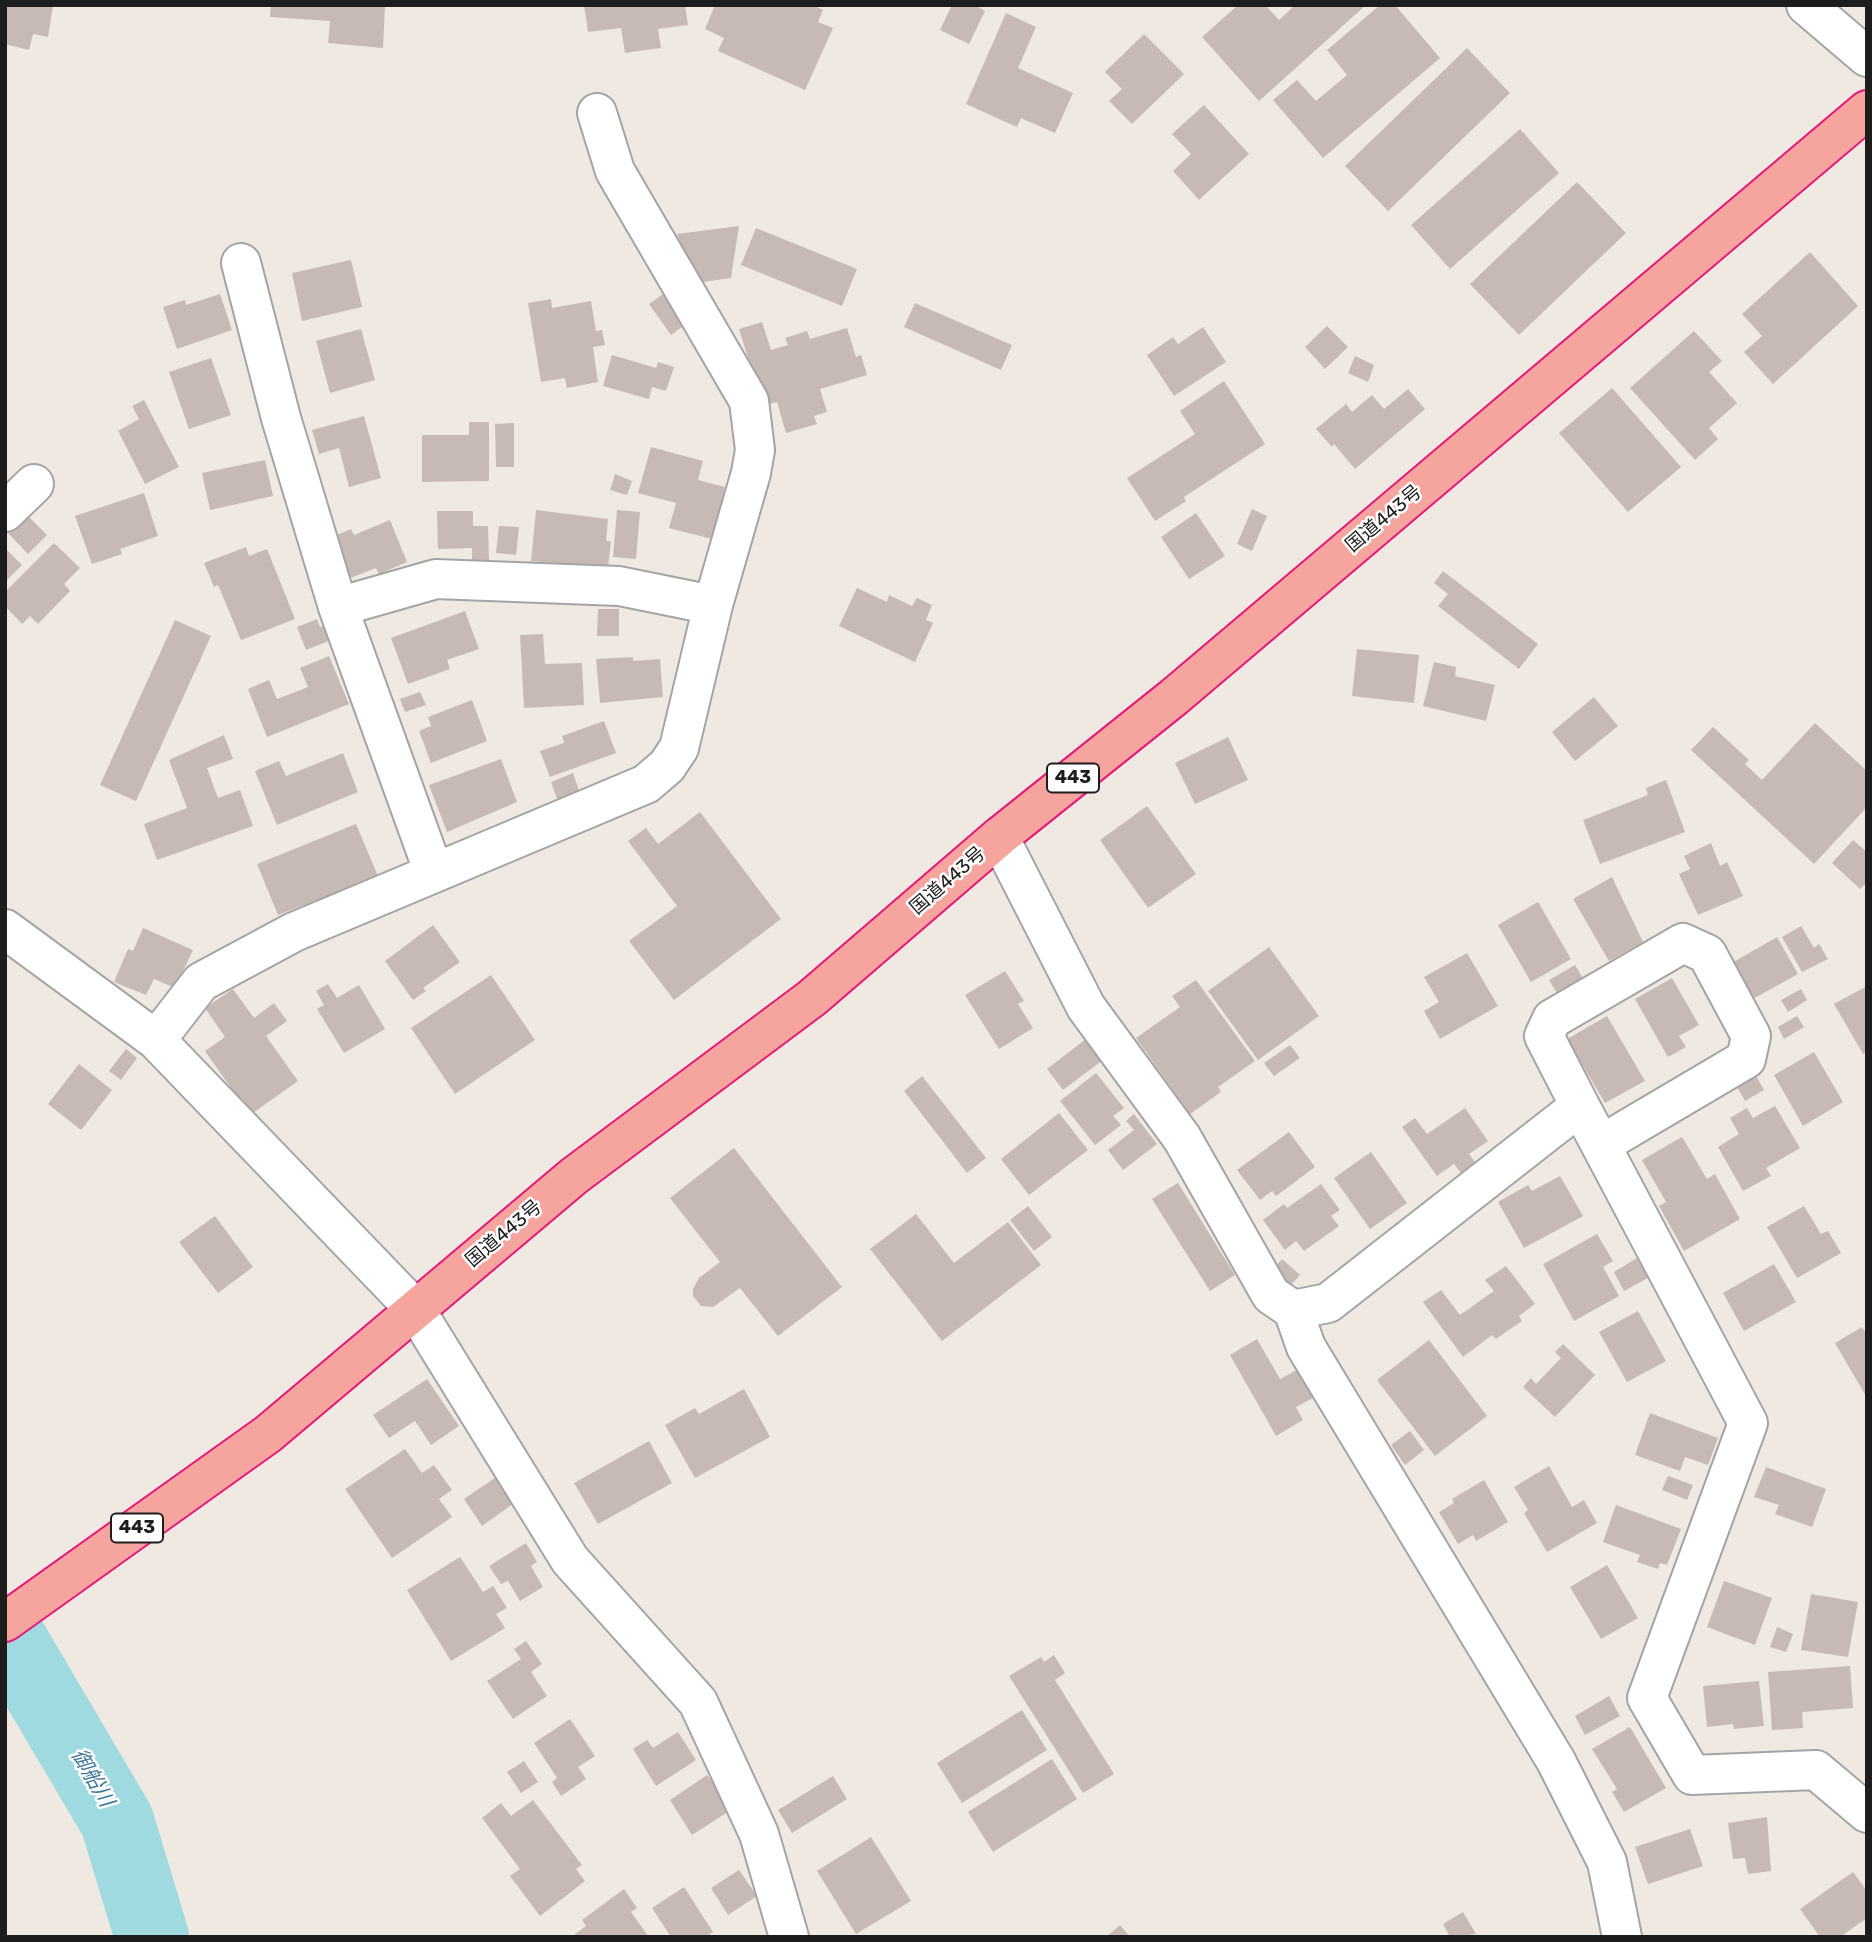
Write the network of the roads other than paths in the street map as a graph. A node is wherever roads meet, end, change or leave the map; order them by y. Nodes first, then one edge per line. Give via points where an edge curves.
1 (1806, 5) edge
2 (1867, 57) edge
3 (1867, 110) edge
4 (597, 113) dead end
5 (241, 263) dead end
6 (34, 484) dead end
7 (5, 512) edge
8 (713, 605) junction
9 (338, 607) junction
10 (999, 837) junction
11 (434, 873) junction
12 (5, 929) edge
13 (156, 1040) junction
14 (1580, 1105) junction
15 (1602, 1144) junction
16 (415, 1309) junction
17 (1293, 1310) junction
18 (5, 1622) edge
19 (1867, 1813) edge
20 (789, 1937) edge
21 (1622, 1937) edge

1 - 2 street
3 - 10 highway, 国道443号 / 443 via 1174,697
4 - 8 street via 615,171 749,401 755,450 751,473
5 - 9 street via 281,418
6 - 7 street
8 - 9 street via 619,586 436,579
8 - 11 street via 679,748 667,766 646,784
9 - 11 street
10 - 16 highway, 国道443号 / 443 via 811,998 575,1176
10 - 17 street via 1086,1007 1182,1138 1271,1295
11 - 13 street via 293,932 201,982
12 - 13 street
13 - 16 street
14 - 15 street
14 - 15 street via 1544,1036 1552,1019 1683,943 1707,954 1751,1036 1746,1059
14 - 17 street via 1328,1303
15 - 19 street via 1748,1423 1647,1698 1692,1775 1816,1770
16 - 18 highway, 国道443号 / 443 via 268,1434
16 - 20 street via 570,1560 698,1702 759,1834
17 - 21 street via 1306,1347 1556,1761 1607,1862

